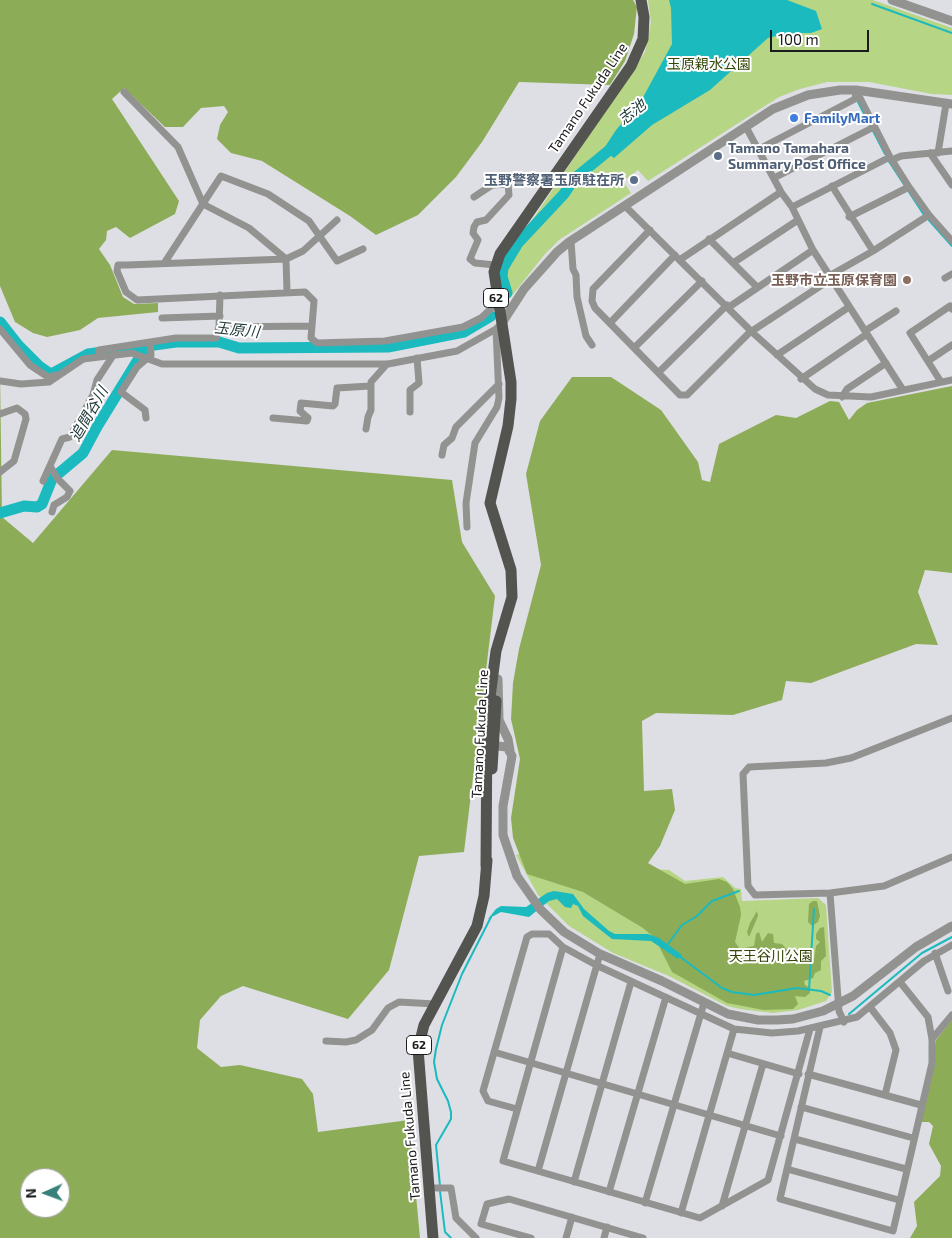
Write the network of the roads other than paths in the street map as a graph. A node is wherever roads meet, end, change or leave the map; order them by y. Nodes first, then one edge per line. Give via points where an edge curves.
1 (641, 0) edge
2 (892, 0) edge
3 (952, 21) edge
4 (856, 90) junction
5 (124, 92) dead end
6 (949, 104) edge
7 (746, 126) junction
8 (872, 128) junction
9 (759, 149) junction
10 (952, 152) edge
11 (934, 153) junction
12 (889, 158) junction
13 (774, 178) junction
14 (952, 185) edge
15 (832, 186) junction
16 (906, 188) junction
17 (781, 192) junction
18 (474, 197) dead end
19 (203, 204) junction
20 (625, 206) junction
21 (792, 207) junction
22 (927, 216) junction
23 (849, 217) junction
24 (337, 220) dead end
25 (798, 220) junction
26 (650, 230) junction
27 (320, 236) junction
28 (710, 239) junction
29 (571, 241) junction
30 (952, 241) edge
31 (363, 249) dead end
32 (813, 250) junction
33 (873, 251) junction
34 (678, 257) junction
35 (286, 259) junction
36 (165, 262) junction
37 (732, 263) junction
38 (495, 265) junction
39 (952, 274) edge
40 (830, 277) junction
41 (945, 278) dead end
42 (702, 281) junction
43 (757, 287) junction
44 (287, 292) junction
45 (220, 295) junction
46 (497, 304) junction
47 (728, 306) junction
48 (849, 307) junction
49 (952, 309) edge
50 (896, 311) dead end
51 (220, 316) junction
52 (162, 318) dead end
53 (610, 322) junction
54 (311, 326) junction
55 (499, 326) junction
56 (219, 327) junction
57 (0, 329) edge
58 (753, 333) junction
59 (866, 333) junction
60 (592, 344) dead end
61 (151, 345) junction
62 (952, 345) edge
63 (634, 348) junction
64 (117, 351) junction
65 (777, 355) junction
66 (144, 356) junction
67 (417, 358) junction
68 (928, 361) junction
69 (388, 364) junction
70 (886, 364) junction
71 (659, 372) junction
72 (62, 374) junction
73 (801, 379) junction
74 (952, 380) edge
75 (0, 381) edge
76 (941, 382) junction
77 (499, 384) junction
78 (370, 386) junction
79 (903, 390) junction
80 (842, 397) junction
81 (410, 412) dead end
82 (0, 414) edge
83 (146, 418) dead end
84 (273, 418) dead end
85 (366, 429) dead end
86 (442, 455) dead end
87 (50, 466) junction
88 (0, 472) edge
89 (43, 481) dead end
90 (52, 512) dead end
91 (467, 527) dead end
92 (502, 634) junction
93 (498, 679) junction
94 (952, 718) edge
95 (490, 745) junction
96 (510, 750) junction
97 (952, 858) edge
98 (830, 893) junction
99 (952, 926) edge
100 (558, 927) junction
101 (549, 934) junction
102 (952, 945) edge
103 (563, 946) junction
104 (935, 953) junction
105 (600, 954) junction
106 (596, 965) junction
107 (631, 982) junction
108 (900, 982) junction
109 (948, 991) dead end
110 (666, 997) junction
111 (704, 1003) junction
112 (435, 1004) junction
113 (838, 1004) junction
114 (870, 1007) junction
115 (700, 1015) junction
116 (952, 1015) edge
117 (844, 1022) junction
118 (820, 1027) junction
119 (734, 1029) junction
120 (810, 1029) junction
121 (932, 1039) junction
122 (326, 1041) dead end
123 (494, 1052) junction
124 (727, 1053) junction
125 (530, 1063) junction
126 (763, 1064) junction
127 (566, 1073) junction
128 (799, 1074) junction
129 (808, 1074) junction
130 (602, 1083) junction
131 (638, 1094) junction
132 (885, 1095) junction
133 (674, 1104) junction
134 (921, 1105) junction
135 (801, 1108) junction
136 (517, 1109) junction
137 (709, 1114) junction
138 (745, 1124) junction
139 (781, 1136) junction
140 (913, 1138) junction
141 (795, 1139) junction
142 (787, 1169) junction
143 (906, 1169) junction
144 (538, 1171) junction
145 (574, 1182) junction
146 (438, 1188) junction
147 (609, 1192) junction
148 (899, 1200) junction
149 (645, 1203) junction
150 (722, 1206) junction
151 (681, 1213) junction
152 (572, 1216) junction
153 (607, 1227) junction
154 (641, 1237) edge
155 (433, 1238) edge
156 (476, 1238) edge
157 (531, 1238) edge
158 (566, 1238) edge
159 (604, 1238) edge

1 - 38 main road, Tamano Fukuda Line via 643,39 631,66
2 - 3 street
4 - 6 street
4 - 7 street via 808,95 773,109
4 - 8 street
4 - 9 street via 855,99
5 - 19 street via 178,147
6 - 11 street
7 - 9 street
7 - 20 street
8 - 12 street
8 - 13 street
9 - 13 street
10 - 11 street
11 - 12 street
11 - 14 street
12 - 15 street
12 - 16 street
13 - 17 street
15 - 21 street
15 - 23 street
16 - 22 street
16 - 23 street
17 - 21 street
17 - 28 street
18 - 38 street via 492,185 508,184 509,195 486,220 478,222 473,233 478,240 470,259
19 - 27 street via 221,176 268,194 308,221
19 - 35 street via 250,228
19 - 36 street
20 - 26 street
20 - 29 street
21 - 25 street
22 - 30 street
22 - 33 street
23 - 33 street
24 - 27 street
25 - 32 street
25 - 37 street
26 - 34 street
26 - 53 street via 593,289 595,308
27 - 31 street via 337,260
27 - 35 street
28 - 34 street
28 - 37 street
29 - 55 street via 545,264
29 - 60 street via 577,297 584,316 586,336
32 - 40 street
32 - 43 street
33 - 40 street
34 - 42 street
34 - 53 street
35 - 36 street
35 - 44 street
36 - 45 street via 118,266 116,271 126,292 137,300
37 - 43 street
38 - 46 main road, Tamano Fukuda Line / 62
39 - 41 street
40 - 48 street
40 - 58 street
42 - 47 street
42 - 63 street
43 - 47 street
44 - 45 street
44 - 54 street via 304,292 314,301
45 - 51 street
46 - 54 street via 481,318 463,326 385,341 317,343 311,338
46 - 55 main road, Tamano Fukuda Line / 62
47 - 58 street
47 - 71 street
48 - 59 street
48 - 65 street
49 - 68 street via 950,306 910,333
50 - 59 street
51 - 52 street
51 - 56 street
53 - 63 street
54 - 56 street
55 - 67 street via 457,351
55 - 77 street
55 - 92 main road, Tamano Fukuda Line / 62 via 511,382 510,408 490,503 511,570 512,597
56 - 61 street via 216,338 176,338
57 - 72 street via 18,352 43,375
58 - 65 street
58 - 71 street via 749,333 687,395 680,394
59 - 70 street
59 - 73 street
61 - 64 street
61 - 66 street
62 - 68 street
63 - 71 street
64 - 66 street
64 - 72 street via 84,359
64 - 87 street via 96,380 93,395 70,437 62,439
65 - 73 street
66 - 69 street via 162,364
66 - 83 street via 121,392 145,410
67 - 69 street
67 - 81 street via 419,383 410,390
68 - 76 street
69 - 78 street via 373,378
70 - 79 street
70 - 80 street via 847,389
72 - 75 street via 49,382 21,384
73 - 80 street via 828,395
74 - 76 street
76 - 79 street
77 - 86 street via 456,427 452,438 444,445
77 - 91 street via 497,407 474,443 466,503
78 - 84 street via 338,388 333,406 301,402 300,411 308,418 307,421
78 - 85 street via 371,410
79 - 80 street via 871,397
82 - 88 street via 16,408 26,419 14,461
87 - 89 street
87 - 90 street via 70,491 67,497 54,505
92 - 93 main road, Tamano Fukuda Line / 62
92 - 95 main road, Tamano Fukuda Line / 62 via 496,651
93 - 95 main road, Tamano Fukuda Line / 62
93 - 96 street via 500,720
94 - 98 street via 851,758 826,763 750,767 743,774 748,886 752,892 755,895
95 - 96 street
95 - 112 main road, Tamano Fukuda Line / 62 via 484,896 476,926
96 - 100 street via 512,764 503,806 503,835 517,876 537,905
97 - 98 street via 884,886
98 - 113 street
99 - 113 street via 916,947
100 - 101 street
100 - 105 street
101 - 103 street
101 - 123 street via 527,937
102 - 104 street
103 - 106 street
103 - 125 street
104 - 108 street
104 - 109 street
105 - 106 street
105 - 111 street
106 - 107 street
106 - 127 street
107 - 110 street
107 - 130 street
108 - 114 street
108 - 121 street via 928,1016
110 - 115 street
110 - 131 street
111 - 113 street via 742,1017 777,1020 809,1016
111 - 115 street
112 - 122 street via 399,1002 388,1008 372,1030 356,1040
112 - 146 main road, Tamano Fukuda Line / 62 via 424,1025 418,1049
113 - 117 street
114 - 117 street via 857,1018
114 - 132 street via 890,1033 896,1050
115 - 119 street
115 - 133 street
116 - 121 street
117 - 118 street
118 - 120 street
118 - 129 street
119 - 120 street via 772,1033
119 - 124 street
120 - 128 street
121 - 134 street via 932,1063
123 - 125 street
123 - 136 street via 483,1092 488,1101
124 - 126 street
124 - 137 street
125 - 127 street
125 - 136 street
126 - 128 street
126 - 138 street
127 - 130 street
127 - 144 street
128 - 139 street
129 - 132 street
129 - 135 street
130 - 131 street
130 - 145 street
131 - 133 street
131 - 147 street
132 - 134 street
133 - 137 street
133 - 149 street
134 - 140 street
135 - 140 street
135 - 141 street
136 - 144 street via 503,1161
137 - 138 street
137 - 151 street
138 - 139 street
138 - 150 street
139 - 150 street via 768,1180
140 - 143 street
141 - 142 street
141 - 143 street
142 - 148 street
142 - 148 street via 780,1199 893,1231
143 - 148 street
144 - 145 street
145 - 147 street
146 - 155 main road, Tamano Fukuda Line / 62
146 - 156 street via 452,1189 456,1218
147 - 149 street
149 - 151 street
150 - 151 street via 700,1218
152 - 153 street
152 - 157 street via 509,1199 487,1204 482,1224
152 - 158 street
153 - 154 street
153 - 159 street

